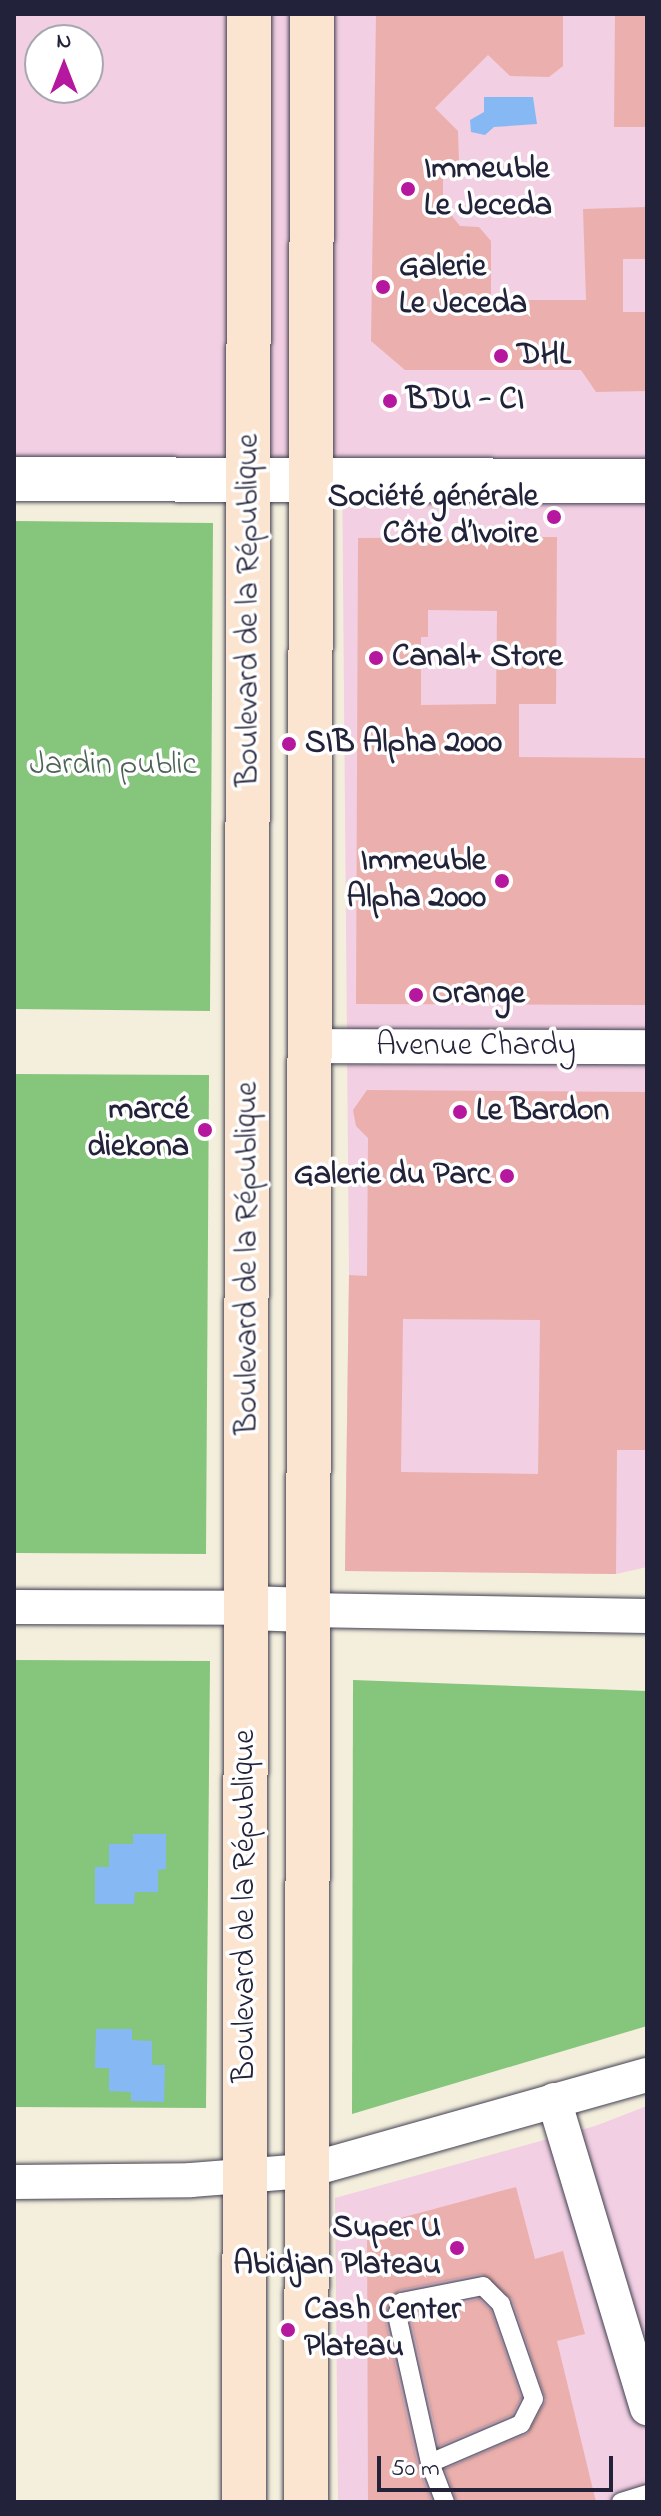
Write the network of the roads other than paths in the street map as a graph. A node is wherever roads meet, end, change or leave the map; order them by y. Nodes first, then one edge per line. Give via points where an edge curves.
1 (249, 14) edge
2 (312, 14) edge
3 (14, 479) edge
4 (251, 480) junction
5 (311, 480) junction
6 (647, 481) edge
7 (306, 1046) junction
8 (647, 1047) edge
9 (14, 1607) edge
10 (249, 1608) junction
11 (307, 1610) junction
12 (647, 1616) edge
13 (647, 2075) edge
14 (554, 2100) junction
15 (305, 2171) junction
16 (245, 2175) junction
17 (14, 2182) edge
18 (647, 2408) edge
19 (430, 2463) junction
20 (647, 2494) edge
21 (244, 2502) edge
22 (306, 2502) edge
23 (445, 2502) edge
24 (621, 2502) edge

1 - 4 main road, Boulevard de la République
2 - 5 main road, Boulevard de la République
3 - 4 street
4 - 5 street
4 - 10 main road, Boulevard de la République
5 - 6 street
5 - 7 main road, Boulevard de la République
7 - 8 street, Avenue Chardy
7 - 11 main road, Boulevard de la République
9 - 10 street
10 - 11 street
10 - 16 main road, Boulevard de la République
11 - 12 street
11 - 15 main road, Boulevard de la République
13 - 14 street
14 - 15 street
14 - 18 street
15 - 16 street
15 - 22 main road, Boulevard de la République
16 - 17 street
16 - 21 main road, Boulevard de la République
19 - 19 lane via 397,2315 402,2302 483,2286 501,2304 534,2399 521,2424
19 - 23 lane
20 - 24 lane

